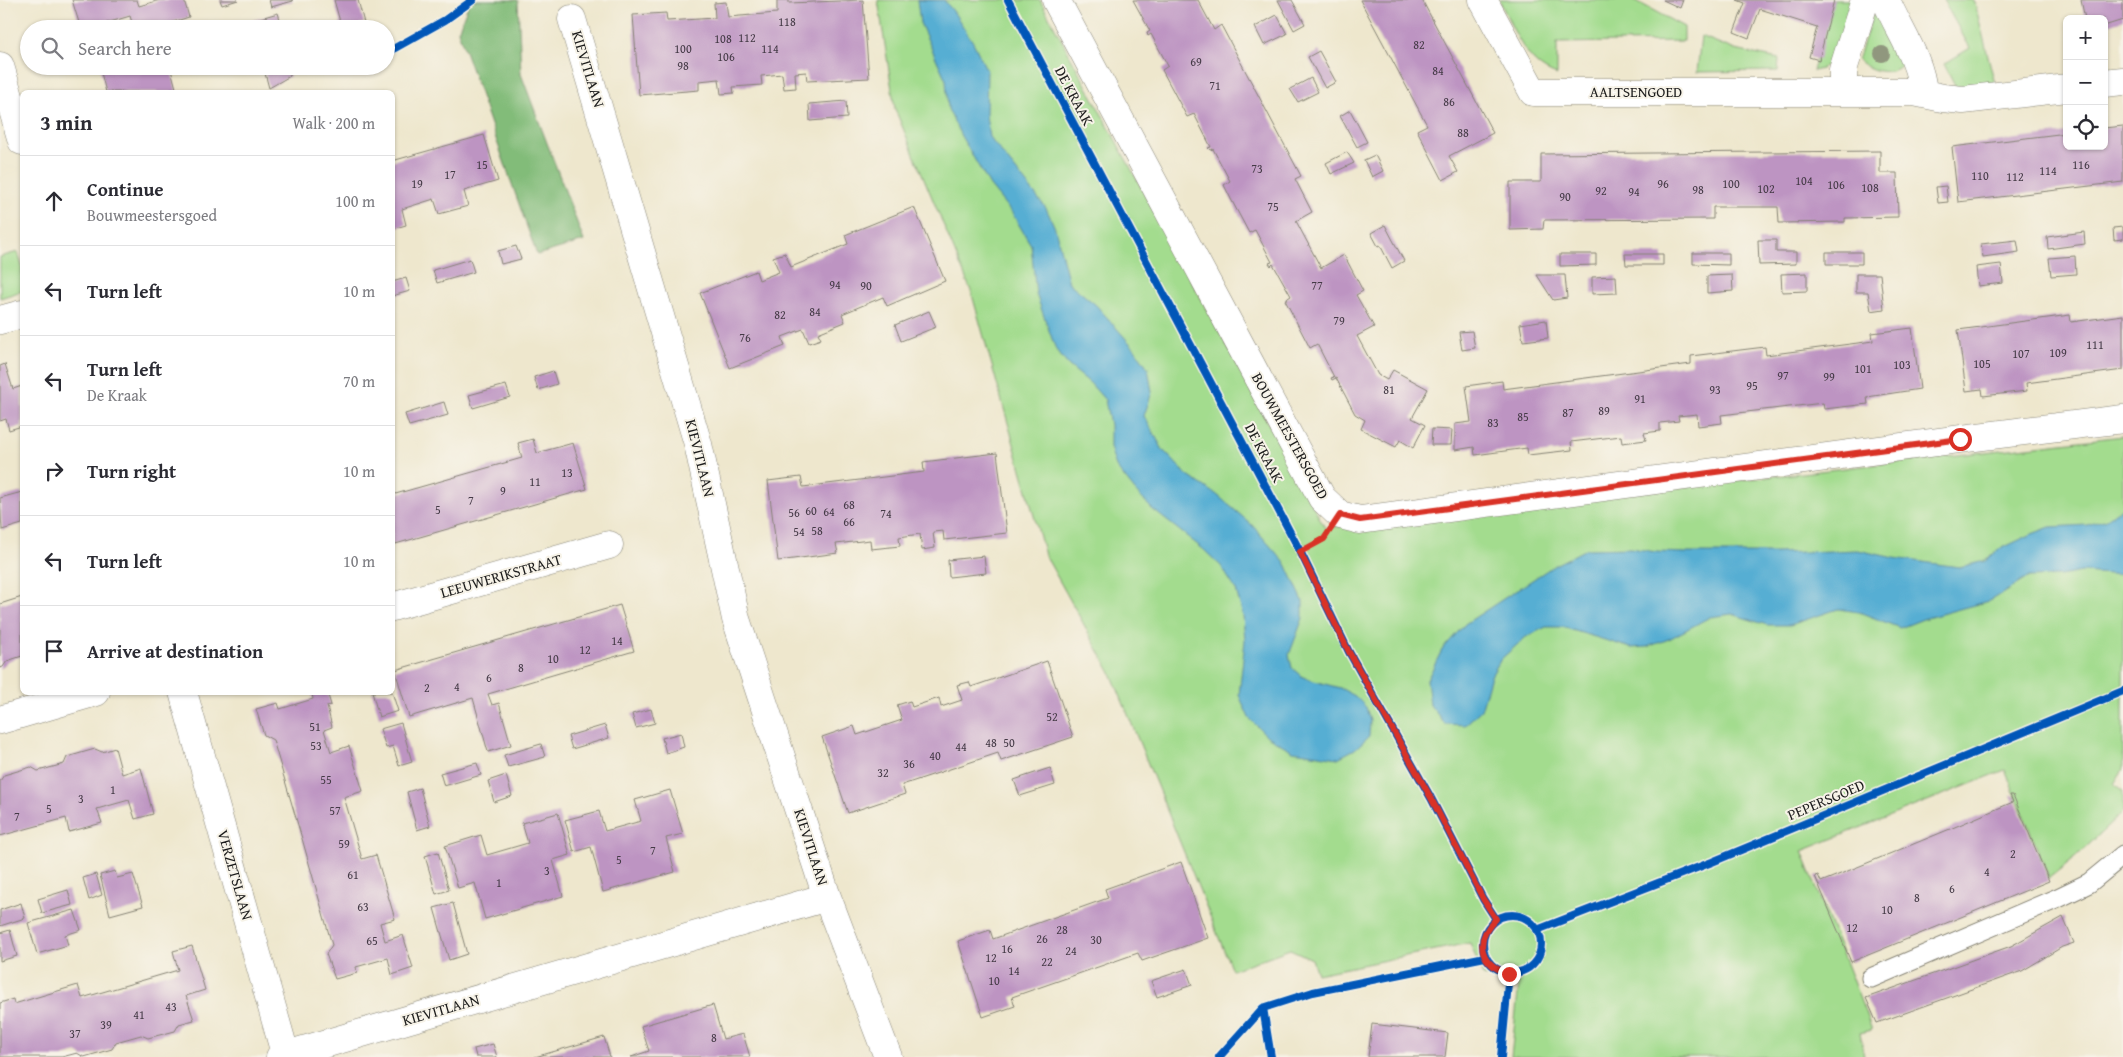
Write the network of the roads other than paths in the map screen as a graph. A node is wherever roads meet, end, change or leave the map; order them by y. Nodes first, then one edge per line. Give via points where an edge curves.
1 (1056, 0) edge
2 (1483, 0) edge
3 (1865, 0) edge
4 (1886, 0) edge
5 (572, 19) dead end
6 (0, 66) edge
7 (2123, 81) edge
8 (2108, 83) edge
9 (2063, 88) edge
10 (1844, 91) junction
11 (1923, 92) junction
12 (20, 133) edge
13 (20, 315) edge
14 (0, 320) edge
15 (2123, 419) edge
16 (609, 545) dead end
17 (395, 606) edge
18 (86, 695) edge
19 (184, 695) edge
20 (0, 720) edge
21 (2122, 863) edge
22 (827, 897) junction
23 (1871, 978) dead end
24 (284, 1056) edge
25 (888, 1057) edge

1 - 15 street, BOUWMEESTERSGOED via 1322,498 1340,515 1360,520
2 - 10 street, AALTSENGOED via 1533,92
3 - 10 street via 1843,70
4 - 11 street via 1922,77
5 - 22 street, KIEVITLAAN via 698,444 736,619
6 - 12 street
7 - 8 street
9 - 11 street, AALTSENGOED via 1963,100
10 - 11 street, AALTSENGOED
13 - 14 street
16 - 17 street, LEEUWERIKSTRAAT
18 - 20 street
19 - 24 street, VERZETSLAAN
21 - 23 lane via 2058,898
22 - 24 street, KIEVITLAAN
22 - 25 street, KIEVITLAAN

